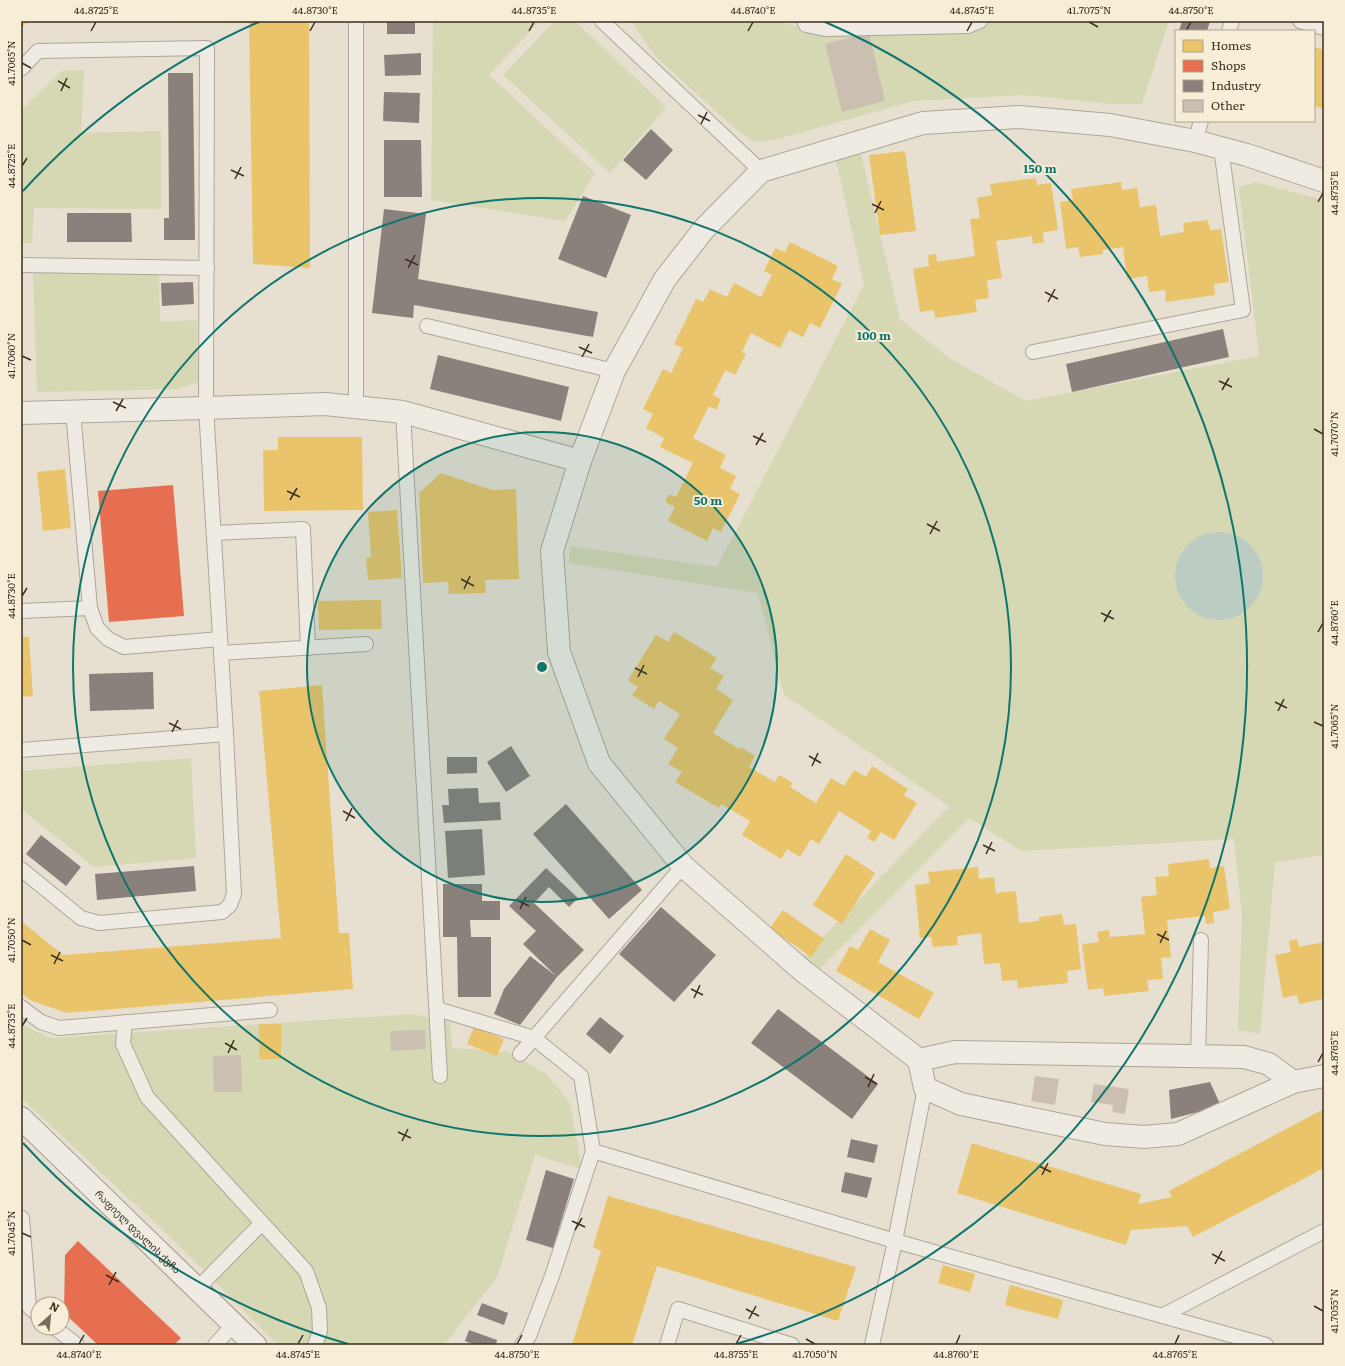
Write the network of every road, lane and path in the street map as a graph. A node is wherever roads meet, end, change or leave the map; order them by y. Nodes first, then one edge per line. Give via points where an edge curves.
1 (356, 21) edge
2 (601, 21) edge
3 (804, 21) edge
4 (980, 21) edge
5 (1300, 21) edge
6 (1324, 28) edge
7 (21, 69) edge
8 (1198, 131) edge
9 (1221, 148) junction
10 (761, 171) junction
11 (1324, 181) edge
12 (21, 265) edge
13 (207, 268) junction
14 (427, 326) dead end
15 (1033, 352) dead end
16 (614, 370) junction
17 (206, 408) junction
18 (356, 408) junction
19 (73, 411) junction
20 (404, 412) junction
21 (21, 413) edge
22 (580, 461) junction
23 (214, 533) junction
24 (90, 608) junction
25 (21, 611) edge
26 (366, 644) dead end
27 (220, 646) junction
28 (308, 648) junction
29 (226, 734) junction
30 (21, 750) edge
31 (683, 866) junction
32 (21, 870) edge
33 (1201, 940) dead end
34 (21, 1007) edge
35 (270, 1010) dead end
36 (437, 1010) junction
37 (125, 1022) junction
38 (534, 1038) junction
39 (520, 1054) dead end
40 (1198, 1057) junction
41 (919, 1060) junction
42 (440, 1076) dead end
43 (1324, 1076) edge
44 (1293, 1082) junction
45 (925, 1088) junction
46 (21, 1118) edge
47 (593, 1150) junction
48 (22, 1218) dead end
49 (262, 1222) junction
50 (1324, 1231) edge
51 (895, 1241) junction
52 (198, 1288) junction
53 (30, 1308) edge
54 (1162, 1316) junction
55 (234, 1324) junction
56 (65, 1336) edge
57 (77, 1345) edge
58 (215, 1345) edge
59 (255, 1345) edge
60 (315, 1345) edge
61 (522, 1345) edge
62 (667, 1345) edge
63 (792, 1345) edge
64 (872, 1345) edge
65 (1266, 1345) edge

1 - 18 lane
2 - 10 lane
3 - 4 lane via 806,25 825,29 968,26
5 - 6 lane
7 - 13 lane via 38,51 207,48
8 - 9 street
8 - 10 street via 1019,117 923,123
9 - 11 street
9 - 15 lane via 1243,310
10 - 16 street via 704,229 665,279
12 - 13 lane
13 - 17 lane
14 - 16 lane
16 - 22 street
17 - 18 street via 325,404
17 - 19 street
17 - 23 lane
18 - 20 street
19 - 21 street
19 - 24 lane
20 - 22 street
20 - 36 lane
22 - 31 street via 552,551 559,652 599,763
23 - 27 lane
23 - 28 lane via 303,529
24 - 25 lane
24 - 27 lane via 97,628 108,639 124,647
26 - 28 lane
27 - 28 lane
27 - 29 lane
29 - 30 lane
29 - 32 lane via 234,894 230,905 222,912 99,923 81,918
31 - 38 lane
31 - 41 street via 803,971
33 - 40 lane
34 - 37 lane via 41,1022 59,1028
35 - 37 lane
36 - 38 lane
36 - 42 lane
37 - 49 lane via 123,1044 147,1097
38 - 39 lane
38 - 47 lane via 581,1076
40 - 41 street via 955,1052
40 - 44 street via 1244,1057 1269,1064
41 - 45 street
43 - 44 street
44 - 45 street via 1178,1134 1144,1136 1105,1134 960,1104
45 - 51 lane
46 - 52 street, რაფიელ დვალის ქუჩა
47 - 51 lane
47 - 61 lane via 552,1276 529,1336
48 - 53 lane
49 - 52 lane
49 - 60 lane via 306,1271 319,1308 320,1331
50 - 54 lane
51 - 54 lane
51 - 64 lane
52 - 55 street, რაფიელ დვალის ქუჩა
54 - 65 lane
55 - 58 lane
55 - 59 street, რაფიელ დვალის ქუჩა
56 - 57 lane
62 - 63 lane via 678,1309

